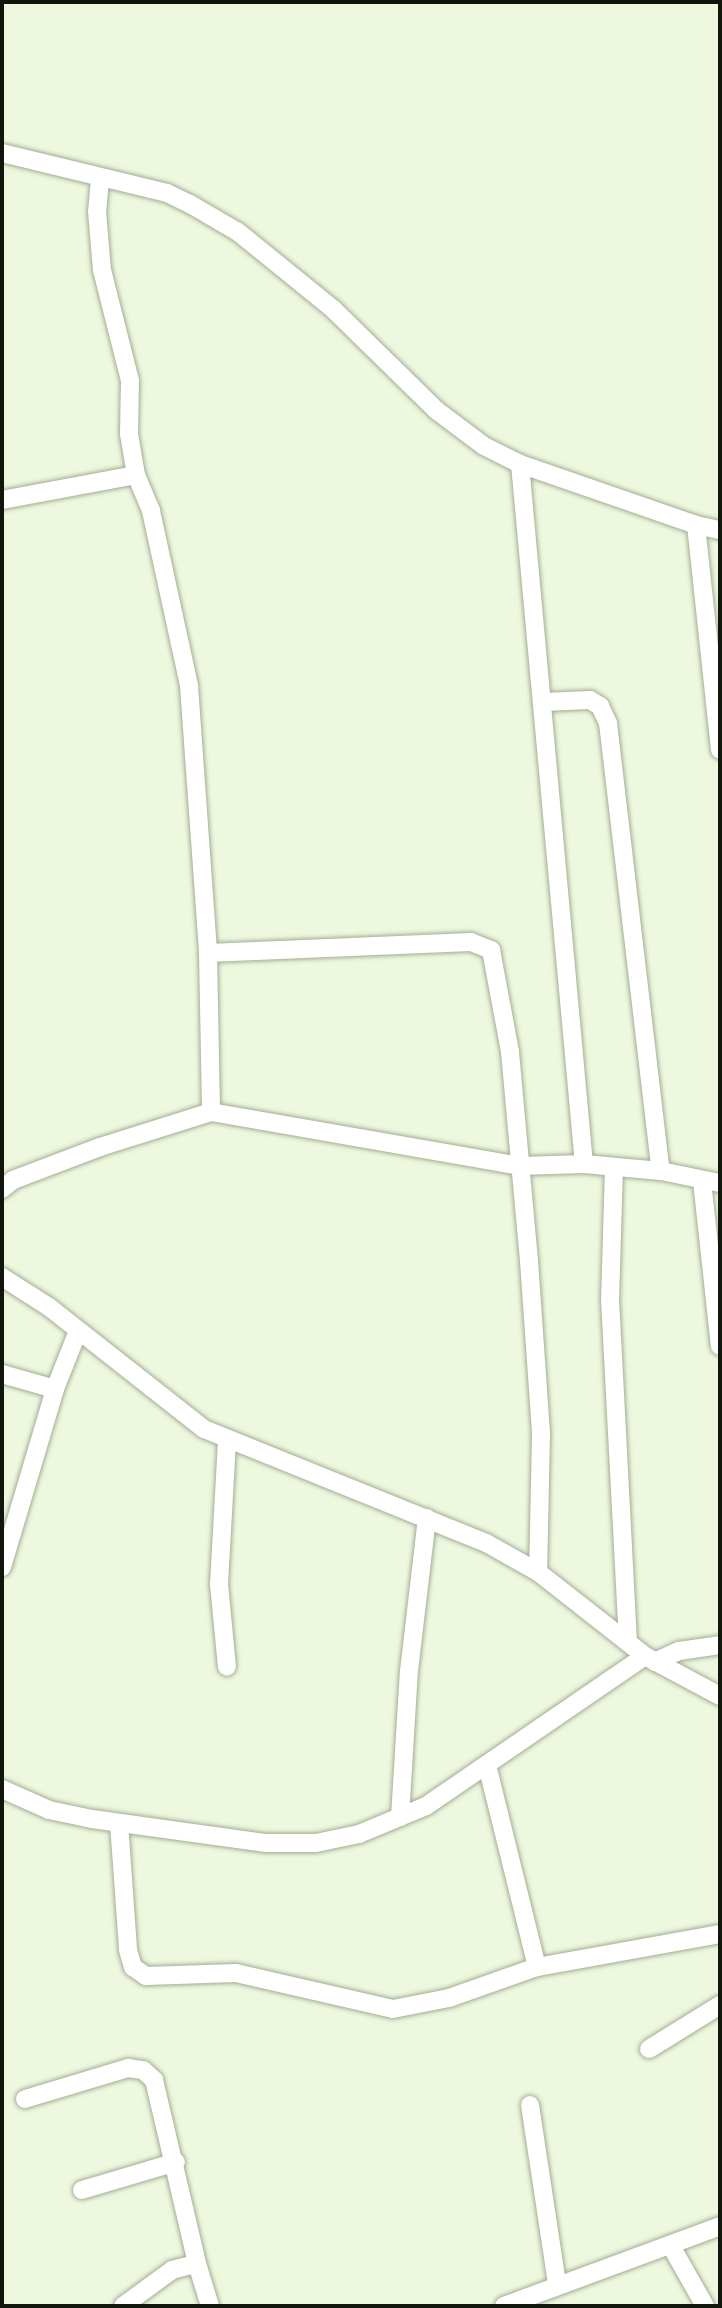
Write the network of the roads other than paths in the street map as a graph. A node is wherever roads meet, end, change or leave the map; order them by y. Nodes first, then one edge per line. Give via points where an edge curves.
1 (2, 153) edge
2 (100, 179) junction
3 (520, 464) junction
4 (136, 475) junction
5 (2, 500) edge
6 (696, 525) junction
7 (720, 530) edge
8 (714, 628) edge
9 (543, 702) junction
10 (720, 750) edge
11 (208, 953) junction
12 (211, 1112) junction
13 (584, 1164) junction
14 (520, 1166) junction
15 (614, 1167) junction
16 (661, 1171) junction
17 (711, 1182) edge
18 (2, 1189) edge
19 (2, 1277) edge
20 (78, 1331) junction
21 (720, 1346) edge
22 (2, 1374) edge
23 (55, 1389) junction
24 (226, 1441) junction
25 (427, 1518) junction
26 (2, 1567) edge
27 (538, 1572) junction
28 (628, 1643) junction
29 (720, 1645) edge
30 (650, 1659) junction
31 (227, 1667) dead end
32 (720, 1696) edge
33 (487, 1765) junction
34 (2, 1789) edge
35 (400, 1817) junction
36 (119, 1823) junction
37 (720, 1934) edge
38 (537, 1967) junction
39 (720, 2004) edge
40 (649, 2049) dead end
41 (25, 2099) dead end
42 (530, 2105) dead end
43 (176, 2162) junction
44 (82, 2190) dead end
45 (720, 2226) edge
46 (671, 2246) junction
47 (198, 2267) junction
48 (557, 2284) junction
49 (123, 2306) edge
50 (210, 2306) edge
51 (504, 2306) edge
52 (705, 2306) edge

1 - 2 street
2 - 3 street via 167,193 237,232 333,309 459,429
2 - 4 street via 97,211 102,270 130,381 129,434
3 - 6 street
3 - 9 street via 523,538
4 - 5 street
4 - 11 street via 151,511 189,686
6 - 7 street
6 - 8 street
8 - 10 street
9 - 13 street
9 - 16 street via 590,700 600,706 608,723
11 - 12 street
11 - 14 street via 471,942 491,950 510,1052
12 - 14 street
12 - 18 street via 100,1147 13,1180
13 - 14 street
13 - 15 street
14 - 27 street via 541,1434
15 - 16 street
15 - 28 street via 610,1299
16 - 17 street
17 - 21 street
19 - 20 street
20 - 23 street
20 - 24 street via 179,1412
22 - 23 street
23 - 26 street
24 - 25 street
24 - 31 street via 219,1584
25 - 27 street
25 - 35 street via 409,1671
27 - 28 street
28 - 30 street
29 - 30 street
30 - 32 street
30 - 33 street
33 - 35 street via 426,1806
33 - 38 street
34 - 36 street via 49,1810
35 - 36 street via 359,1833 302,1843
36 - 38 street via 128,1950 134,1967 146,1976 236,1973 393,2009 449,1998
37 - 38 street
39 - 40 street
41 - 43 street via 128,2068 143,2070 154,2080
42 - 48 street
43 - 44 street
43 - 47 street
45 - 46 street
46 - 48 street
46 - 52 street
47 - 49 street via 172,2270
47 - 50 street
48 - 51 street

